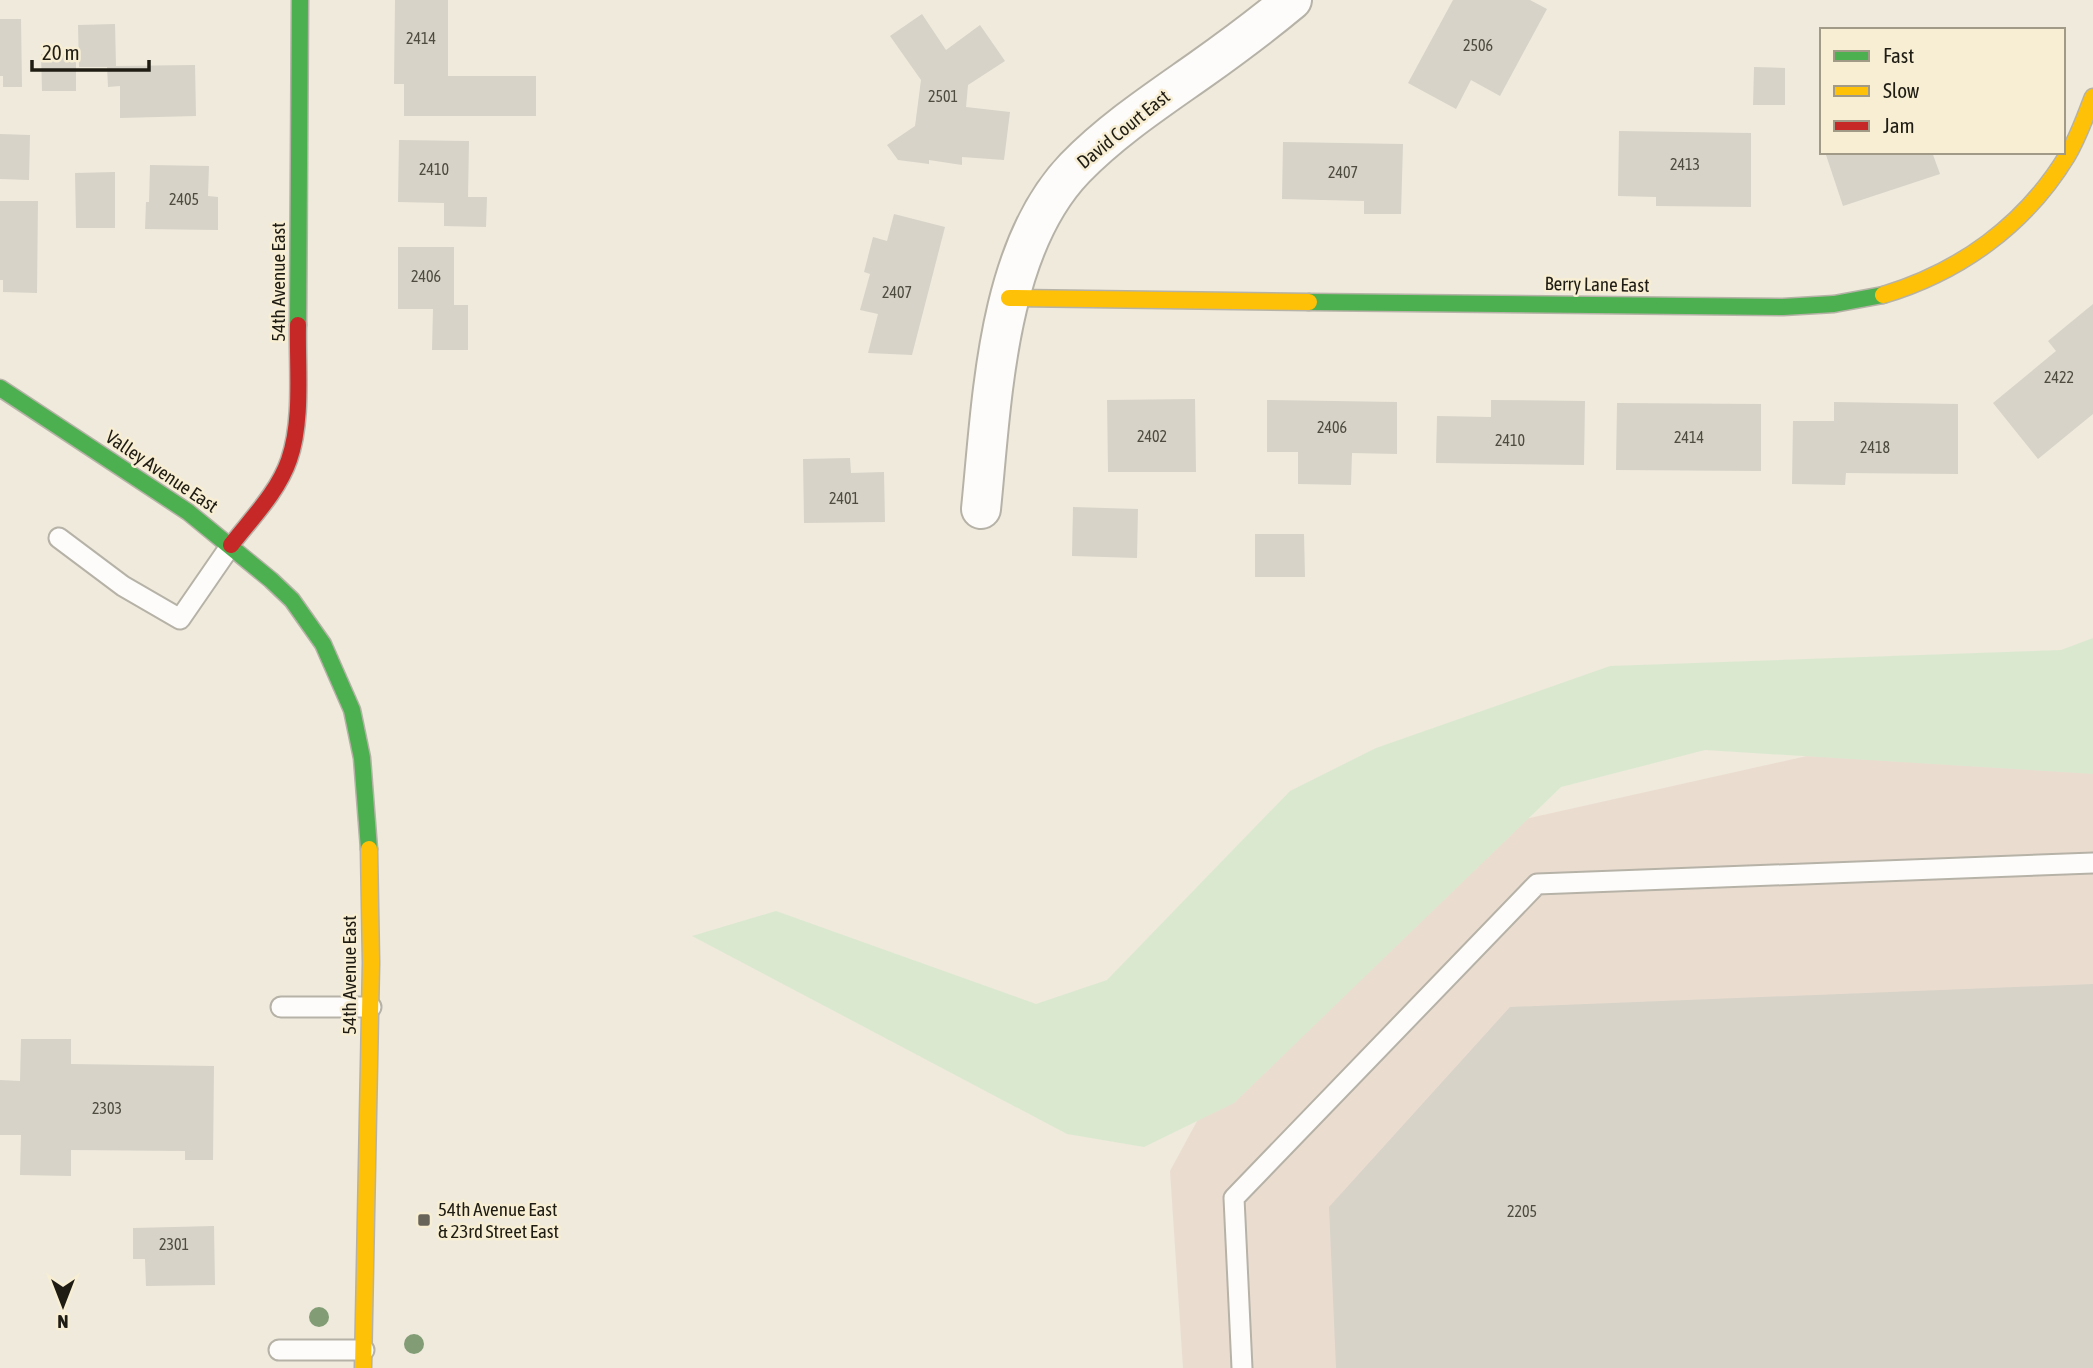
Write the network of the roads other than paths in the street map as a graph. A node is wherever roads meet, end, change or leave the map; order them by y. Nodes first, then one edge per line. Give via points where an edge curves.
1 (300, 0) edge
2 (1292, 0) edge
3 (2093, 97) edge
4 (1009, 298) junction
5 (0, 388) edge
6 (981, 509) dead end
7 (60, 538) dead end
8 (231, 545) junction
9 (292, 600) joint
10 (2093, 863) edge
11 (281, 1007) dead end
12 (371, 1007) junction
13 (279, 1350) dead end
14 (363, 1359) edge
15 (1242, 1368) edge

1 - 8 street, 54th Avenue East via 297,423 289,460 277,484
2 - 4 street, David Court East via 1134,116 1073,170 1033,230
3 - 4 street, Berry Lane East via 2067,155 2013,225 1945,270 1885,294 1853,301 1748,307
4 - 6 street, David Court East via 992,397
5 - 8 street, Valley Avenue East
7 - 8 lane via 123,586 180,619
8 - 9 street, Valley Avenue East
9 - 12 street, 54th Avenue East via 323,645 358,731 370,858
10 - 15 lane via 1537,884 1234,1198
11 - 12 lane
12 - 14 street, 54th Avenue East
13 - 14 lane

